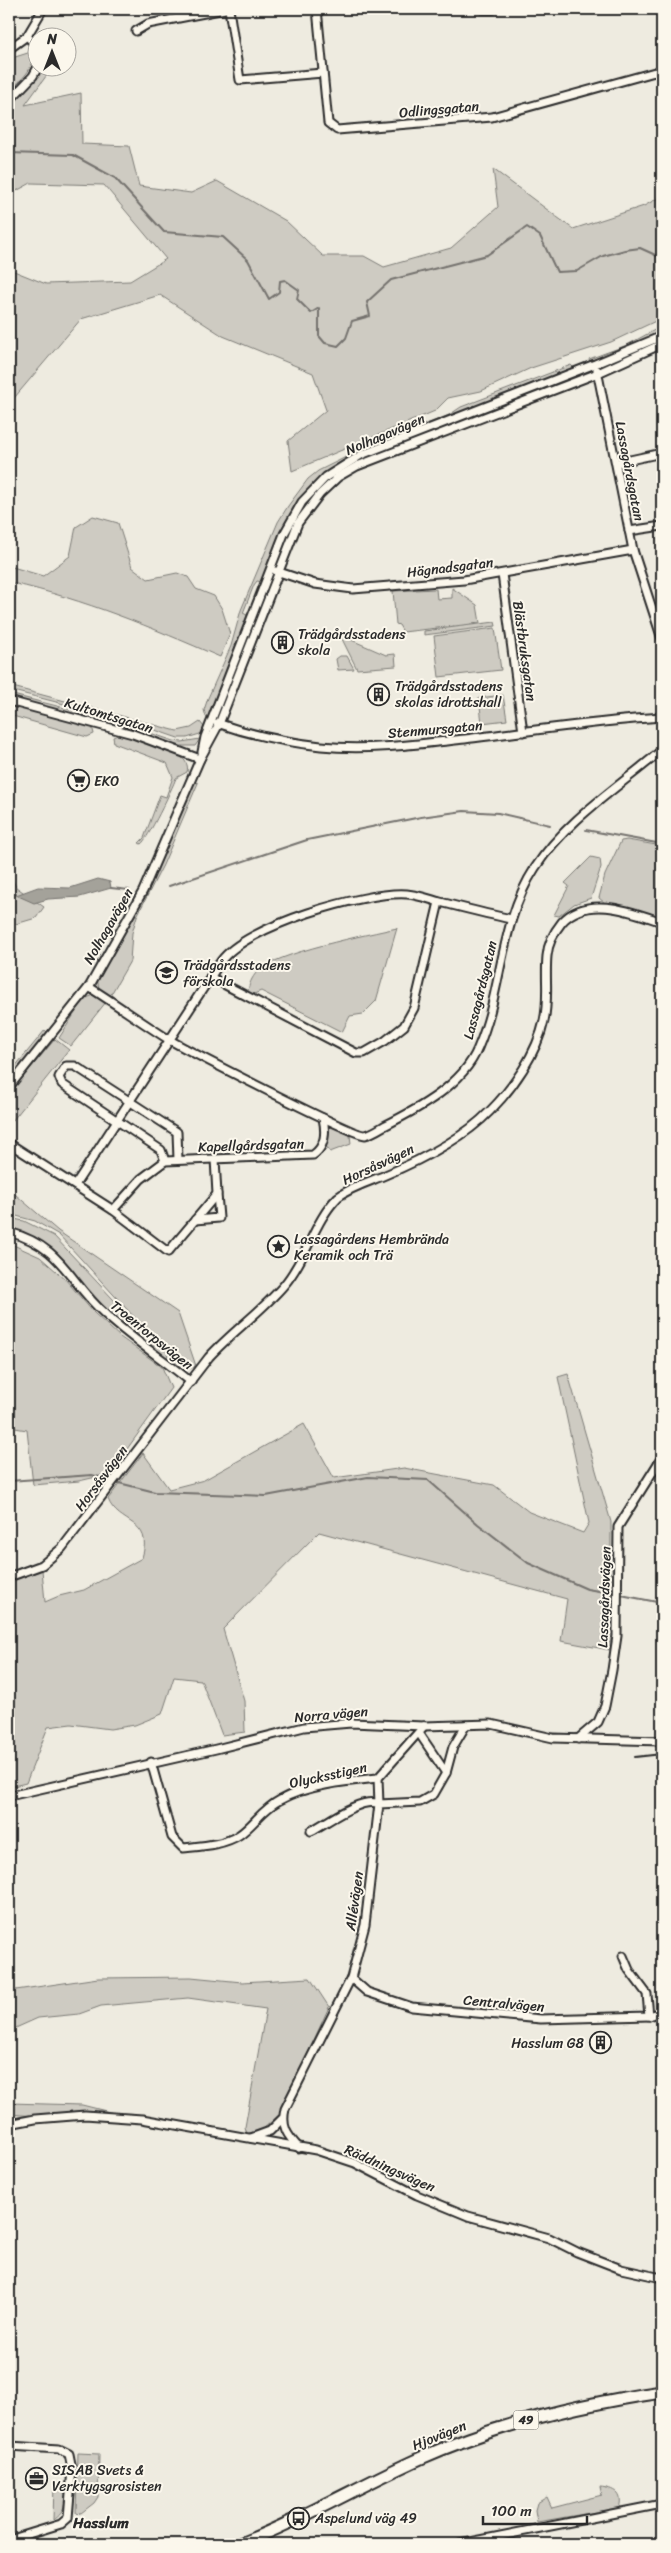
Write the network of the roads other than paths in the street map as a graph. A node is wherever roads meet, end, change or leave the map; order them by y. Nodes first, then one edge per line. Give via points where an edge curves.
1 (43, 9) edge
2 (227, 9) edge
3 (317, 9) edge
4 (483, 9) edge
5 (492, 9) edge
6 (136, 31) dead end
7 (27, 36) joint
8 (9, 49) edge
9 (662, 70) edge
10 (324, 73) junction
11 (31, 78) edge
12 (9, 101) edge
13 (662, 336) edge
14 (662, 344) edge
15 (595, 364) junction
16 (598, 373) junction
17 (660, 452) edge
18 (616, 463) junction
19 (662, 526) edge
20 (629, 531) junction
21 (633, 550) junction
22 (271, 569) junction
23 (279, 572) junction
24 (502, 574) junction
25 (662, 639) edge
26 (9, 701) edge
27 (662, 716) edge
28 (211, 721) junction
29 (219, 724) junction
30 (523, 732) junction
31 (662, 750) edge
32 (200, 759) junction
33 (439, 902) junction
34 (511, 919) junction
35 (662, 922) edge
36 (210, 977) junction
37 (89, 987) junction
38 (170, 1040) junction
39 (9, 1087) edge
40 (129, 1102) junction
41 (323, 1118) junction
42 (117, 1120) junction
43 (10, 1144) dead end
44 (215, 1159) junction
45 (178, 1160) junction
46 (165, 1161) junction
47 (75, 1185) junction
48 (217, 1194) junction
49 (113, 1210) junction
50 (195, 1220) junction
51 (9, 1232) edge
52 (191, 1382) junction
53 (662, 1457) edge
54 (9, 1577) edge
55 (466, 1725) junction
56 (424, 1726) junction
57 (420, 1733) junction
58 (578, 1739) junction
59 (662, 1741) edge
60 (150, 1762) junction
61 (446, 1773) junction
62 (378, 1778) junction
63 (9, 1796) edge
64 (379, 1804) junction
65 (311, 1831) dead end
66 (623, 1956) dead end
67 (351, 1978) junction
68 (662, 2012) edge
69 (649, 2016) junction
70 (282, 2119) junction
71 (9, 2124) edge
72 (250, 2138) junction
73 (300, 2148) junction
74 (662, 2278) edge
75 (662, 2392) edge
76 (9, 2446) edge
77 (662, 2504) edge
78 (9, 2540) edge
79 (253, 2542) edge
80 (240, 2544) edge
81 (460, 2544) edge

1 - 7 street
2 - 6 street via 148,24
2 - 10 street via 240,80
3 - 10 street, Odlingsgatan
4 - 5 street
7 - 8 street
9 - 10 street, Odlingsgatan via 492,117 337,130 328,123
11 - 12 street
13 - 15 street, Nolhagavägen
14 - 16 street, Nolhagavägen
15 - 16 street, Lassagårdsgatan
15 - 22 street, Nolhagavägen via 361,455 337,469 302,502 284,534
16 - 18 street, Lassagårdsgatan
16 - 23 street, Nolhagavägen via 351,470 332,483 308,508 298,523
17 - 18 street
18 - 20 street, Lassagårdsgatan
19 - 20 street
20 - 21 street, Lassagårdsgatan
21 - 24 street, Hägnadsgatan
21 - 25 street, Lassagårdsgatan
22 - 23 street, Hägnadsgatan
22 - 28 street, Nolhagavägen
23 - 24 street, Hägnadsgatan via 315,584 353,588
23 - 29 street, Nolhagavägen
24 - 30 street, Blästbruksgatan
26 - 32 street, Kultomtsgatan via 133,734
27 - 30 street, Stenmursgatan
28 - 29 street, Stenmursgatan
28 - 32 street, Nolhagavägen
29 - 30 street, Stenmursgatan via 277,740 323,746 412,745
29 - 32 street, Nolhagavägen
31 - 34 street, Lassagårdsgatan via 559,838 526,882
32 - 37 street, Nolhagavägen via 143,891
33 - 34 street
33 - 36 street via 409,894 391,894 331,906 241,942
33 - 36 street via 414,1008 404,1026 364,1053 356,1053
34 - 41 street, Lassagårdsgatan via 482,1038 474,1058 460,1076 405,1116 366,1135 354,1133
35 - 52 street, Horsåsvägen via 596,907 576,911 565,920 554,933 548,948 546,1007 541,1033 502,1098 488,1113 446,1144 338,1197 328,1207 301,1263 284,1286 228,1337
36 - 38 street
37 - 38 street, Lassagårdsgatan
37 - 39 street, Nolhagavägen
38 - 40 street
38 - 41 street, Lassagårdsgatan
40 - 42 street
40 - 42 street, Kapellgårdsgatan via 75,1066 66,1066 59,1077 62,1084
40 - 45 street, Kapellgårdsgatan via 176,1132
41 - 44 street, Kapellgårdsgatan via 324,1141 321,1149 313,1154
42 - 46 street, Kapellgårdsgatan via 161,1150
42 - 47 street
43 - 47 street
44 - 45 street, Kapellgårdsgatan
44 - 48 street
45 - 46 street, Kapellgårdsgatan
46 - 49 street via 141,1179
47 - 49 street
48 - 50 street
48 - 50 street via 219,1218
49 - 50 street via 168,1252
51 - 52 street, Troentorpsvägen via 25,1237 52,1253 104,1314
52 - 54 street, Horsåsvägen via 62,1548 42,1565
53 - 58 street, Lassagårdsvägen via 618,1526 617,1636 612,1670 605,1706 598,1722
55 - 56 street, Norra vägen
55 - 58 street, Norra vägen via 491,1724 531,1734
55 - 61 street via 453,1747
56 - 57 street
56 - 60 street, Norra vägen via 351,1723 304,1727 216,1750
57 - 61 street
57 - 62 street via 393,1758
58 - 59 street, Norra vägen
60 - 62 street, Olycksstigen via 172,1837 183,1848 216,1844 239,1835 262,1810 282,1798 316,1788
60 - 63 street, Norra vägen
61 - 64 street via 427,1800
62 - 64 street, Allévägen
64 - 65 street via 370,1800
64 - 67 street, Allévägen via 364,1925
66 - 69 street via 628,1970 647,1994
67 - 69 street, Centralvägen via 367,1992 412,2007 541,2019
67 - 70 street, Allévägen
68 - 69 street, Centralvägen
70 - 72 street via 270,2131
70 - 73 street via 286,2135
71 - 72 street, Räddningsvägen via 86,2115 142,2119
72 - 73 street, Räddningsvägen
73 - 74 street, Räddningsvägen via 355,2163 468,2216 549,2238 621,2269
75 - 79 main road, Hjovägen / 49 via 577,2406 465,2440 421,2458
76 - 78 street via 59,2449 69,2454 72,2470 68,2518 61,2524
77 - 81 street
79 - 80 main road, Hjovägen / 49

